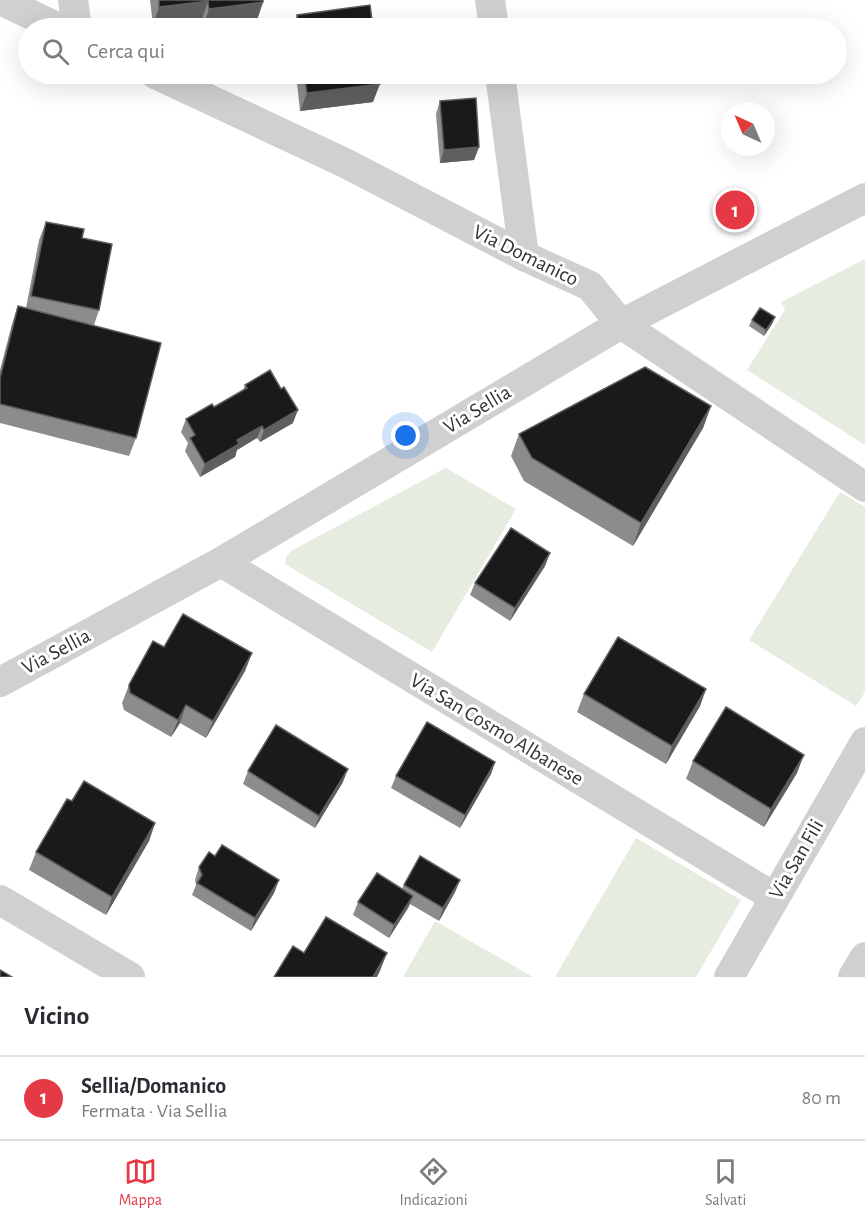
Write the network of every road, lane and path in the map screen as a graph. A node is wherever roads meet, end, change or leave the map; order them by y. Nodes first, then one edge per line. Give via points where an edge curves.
1 (0, 0) edge
2 (73, 0) edge
3 (490, 0) edge
4 (38, 18) edge
5 (76, 18) edge
6 (493, 18) edge
7 (176, 84) edge
8 (501, 84) edge
9 (865, 198) edge
10 (524, 256) junction
11 (621, 324) junction
12 (865, 487) edge
13 (221, 562) junction
14 (0, 682) edge
15 (865, 742) edge
16 (774, 897) junction
17 (0, 900) edge
18 (865, 957) edge
19 (130, 977) edge
20 (729, 977) edge
21 (853, 977) edge

1 - 4 street
2 - 5 street
3 - 6 street
7 - 10 street, Via Domanico via 345,163
8 - 10 street
9 - 11 street, Via Sellia
10 - 11 street, Via Domanico via 590,286
11 - 12 street, Via Domanico
11 - 13 street, Via Sellia
13 - 14 street, Via Sellia
13 - 16 street, Via San Cosmo Albanese
15 - 16 street, Via San Fili
16 - 20 street, Via San Fili
17 - 19 street
18 - 21 street

